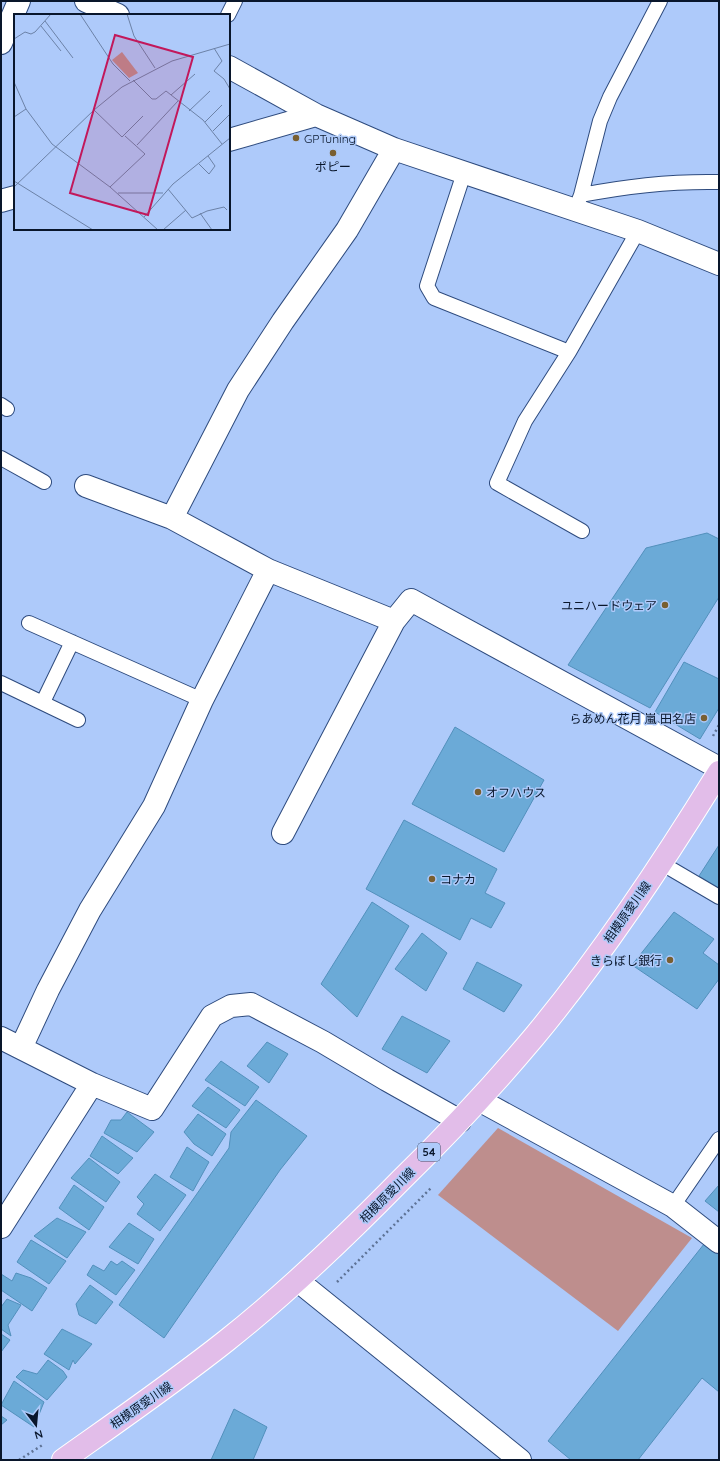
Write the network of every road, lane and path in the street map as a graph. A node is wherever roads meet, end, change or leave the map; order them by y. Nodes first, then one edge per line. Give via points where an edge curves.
1 (19, 1) edge
2 (86, 1) edge
3 (235, 1) edge
4 (660, 1) edge
5 (116, 14) edge
6 (228, 14) edge
7 (1, 43) edge
8 (230, 68) edge
9 (316, 115) junction
10 (230, 140) edge
11 (394, 149) junction
12 (464, 173) junction
13 (719, 182) edge
14 (14, 197) edge
15 (1, 202) edge
16 (578, 203) junction
17 (638, 231) junction
18 (719, 264) edge
19 (569, 352) junction
20 (1, 458) edge
21 (44, 482) dead end
22 (86, 486) dead end
23 (172, 518) junction
24 (582, 531) dead end
25 (268, 570) junction
26 (394, 621) junction
27 (29, 623) dead end
28 (72, 642) junction
29 (1, 683) edge
30 (202, 700) junction
31 (43, 702) junction
32 (78, 720) dead end
33 (719, 725) edge
34 (710, 762) edge
35 (719, 772) edge
36 (283, 833) dead end
37 (661, 863) junction
38 (719, 897) edge
39 (1, 1038) edge
40 (22, 1048) junction
41 (92, 1084) junction
42 (479, 1100) junction
43 (460, 1121) junction
44 (719, 1139) edge
45 (673, 1206) junction
46 (1, 1227) edge
47 (719, 1242) edge
48 (298, 1280) junction
49 (51, 1439) dead end
50 (19, 1460) edge
51 (63, 1460) edge
52 (520, 1460) edge

1 - 7 street
2 - 5 street
3 - 6 lane
4 - 16 lane via 600,121
8 - 9 street
9 - 10 street
9 - 11 street
11 - 12 street
11 - 23 street via 347,230 238,390
12 - 16 street
12 - 19 lane via 427,286 434,298
13 - 16 lane via 681,181
14 - 15 street
16 - 17 street
17 - 18 street
17 - 19 lane
19 - 24 lane via 525,421 497,483
20 - 21 lane
22 - 23 street
23 - 25 street
25 - 26 street
25 - 30 street
26 - 34 street via 411,600
26 - 36 street
27 - 28 lane
28 - 30 lane
28 - 31 lane
29 - 31 lane
30 - 40 street via 154,806 90,910 48,990
31 - 32 lane
33 - 34 path
35 - 37 main road, 相模原愛川線 / 54
37 - 38 lane
37 - 42 main road, 相模原愛川線 / 54 via 586,970 536,1035
39 - 40 street
40 - 41 street
41 - 43 street via 152,1109 212,1016 232,1006 251,1004 323,1042
41 - 46 street
42 - 43 main road, 相模原愛川線 / 54
42 - 45 street
43 - 48 main road, 相模原愛川線 / 54
44 - 45 lane
45 - 47 street
48 - 51 main road, 相模原愛川線 / 54 via 175,1381
48 - 52 street
49 - 50 path

